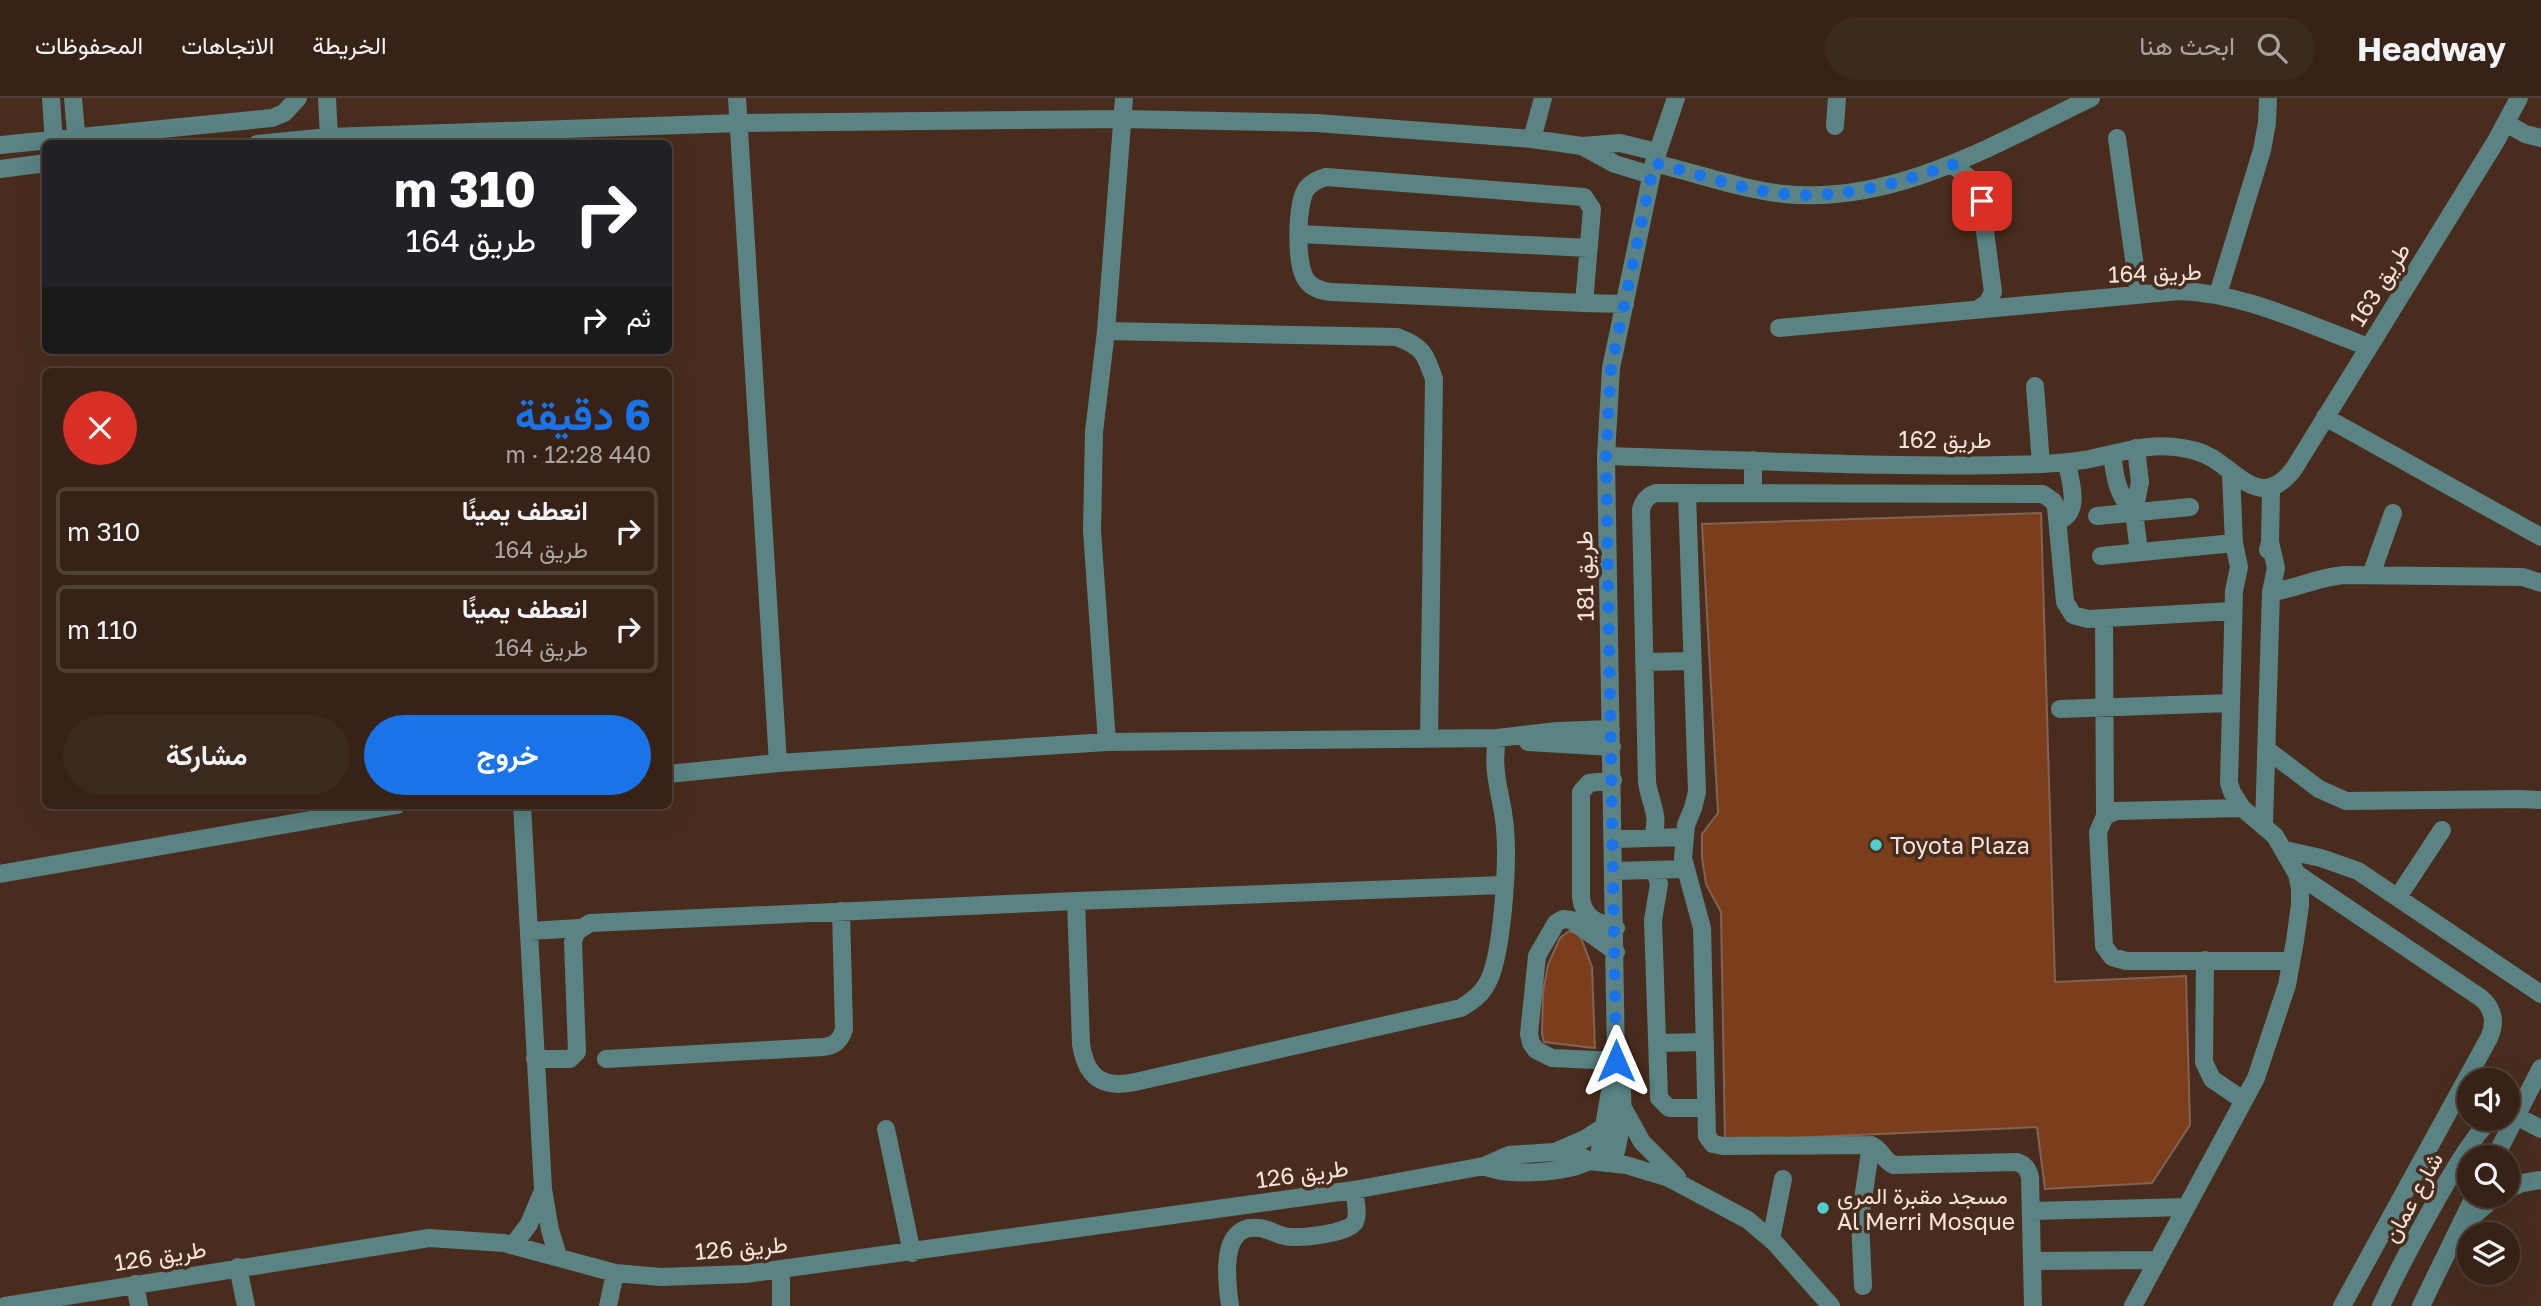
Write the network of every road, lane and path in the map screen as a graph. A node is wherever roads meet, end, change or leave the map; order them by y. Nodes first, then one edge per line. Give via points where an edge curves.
1 (51, 98) edge
2 (73, 98) edge
3 (298, 98) edge
4 (327, 98) edge
5 (737, 98) edge
6 (1124, 98) edge
7 (1543, 98) edge
8 (1676, 98) edge
9 (1837, 98) edge
10 (2091, 98) edge
11 (2268, 98) edge
12 (2519, 98) edge
13 (1123, 118) junction
14 (2506, 122) junction
15 (739, 123) junction
16 (1835, 125) dead end
17 (329, 137) junction
18 (2118, 138) dead end
19 (2541, 138) edge
20 (1532, 139) junction
21 (54, 140) edge
22 (76, 140) edge
23 (298, 140) edge
24 (42, 142) edge
25 (0, 145) edge
26 (1582, 146) junction
27 (1654, 163) junction
28 (42, 164) edge
29 (1952, 164) junction
30 (0, 169) edge
31 (1299, 234) junction
32 (1589, 248) junction
33 (2218, 294) junction
34 (2138, 295) junction
35 (1584, 303) junction
36 (1625, 304) junction
37 (1978, 309) junction
38 (1779, 328) dead end
39 (1106, 331) junction
40 (2369, 347) junction
41 (2035, 386) dead end
42 (2325, 417) junction
43 (2136, 449) junction
44 (2112, 454) junction
45 (1606, 456) junction
46 (1753, 460) junction
47 (2067, 462) junction
48 (2041, 464) junction
49 (2231, 474) junction
50 (2271, 488) junction
51 (1688, 493) junction
52 (1753, 493) junction
53 (2190, 507) dead end
54 (2134, 512) junction
55 (2393, 513) dead end
56 (2097, 516) dead end
57 (2058, 521) junction
58 (2541, 537) edge
59 (2234, 543) junction
60 (2139, 552) junction
61 (2101, 556) dead end
62 (2371, 575) junction
63 (2541, 583) edge
64 (2271, 592) junction
65 (2233, 611) junction
66 (2104, 618) junction
67 (1692, 661) junction
68 (1644, 662) junction
69 (2230, 703) junction
70 (2105, 708) junction
71 (2060, 709) dead end
72 (1611, 729) junction
73 (1497, 738) junction
74 (1429, 739) junction
75 (1107, 742) junction
76 (1612, 747) junction
77 (2266, 749) junction
78 (778, 764) junction
79 (672, 774) edge
80 (1613, 780) junction
81 (2541, 800) edge
82 (2242, 808) junction
83 (374, 809) edge
84 (522, 809) edge
85 (2105, 816) junction
86 (2264, 825) junction
87 (2442, 830) dead end
88 (1684, 837) junction
89 (1652, 838) junction
90 (1614, 839) junction
91 (2285, 850) junction
92 (1684, 869) junction
93 (1655, 870) junction
94 (1615, 871) junction
95 (0, 874) edge
96 (2297, 874) junction
97 (1503, 885) junction
98 (2398, 897) junction
99 (1076, 901) junction
100 (841, 911) junction
101 (580, 928) junction
102 (1616, 928) junction
103 (530, 931) junction
104 (1616, 952) junction
105 (2205, 960) junction
106 (2291, 961) junction
107 (2541, 994) edge
108 (1705, 1042) junction
109 (1658, 1043) junction
110 (535, 1059) junction
111 (606, 1059) dead end
112 (1616, 1061) junction
113 (2541, 1068) edge
114 (2244, 1100) junction
115 (2520, 1103) edge
116 (1622, 1105) junction
117 (1706, 1108) junction
118 (2520, 1120) edge
119 (1605, 1126) junction
120 (886, 1129) dead end
121 (2541, 1129) edge
122 (2480, 1131) edge
123 (1871, 1145) junction
124 (1555, 1152) junction
125 (1600, 1162) junction
126 (1484, 1166) junction
127 (1783, 1179) dead end
128 (2541, 1180) edge
129 (2520, 1184) edge
130 (1688, 1186) junction
131 (543, 1189) junction
132 (1354, 1190) junction
133 (2186, 1207) junction
134 (2482, 1208) edge
135 (2031, 1211) junction
136 (2466, 1222) edge
137 (2457, 1230) edge
138 (1770, 1239) junction
139 (514, 1244) junction
140 (912, 1253) junction
141 (558, 1256) junction
142 (2157, 1260) junction
143 (2032, 1262) junction
144 (238, 1267) junction
145 (781, 1269) junction
146 (615, 1273) junction
147 (135, 1284) junction
148 (1863, 1286) dead end
149 (30, 1303) edge
150 (5, 1306) edge
151 (139, 1306) edge
152 (246, 1306) edge
153 (608, 1306) edge
154 (781, 1306) edge
155 (1230, 1306) edge
156 (1831, 1306) edge
157 (2033, 1306) edge
158 (2133, 1306) edge
159 (2342, 1306) edge
160 (2381, 1306) edge
161 (2421, 1306) edge

1 - 21 street
2 - 22 street
3 - 22 street via 272,118
4 - 17 street
5 - 15 street
6 - 13 street
7 - 20 street
8 - 27 street, طريق 181
9 - 16 street
10 - 29 street
11 - 33 street via 2262,150
12 - 14 street, طريق 163
13 - 15 street
13 - 20 street via 1316,123
13 - 39 street
14 - 19 street
14 - 40 street, طريق 163
15 - 17 street
15 - 78 street
17 - 23 street
18 - 34 street
20 - 26 street
24 - 25 street
26 - 27 street via 1615,164
26 - 27 street via 1620,143
27 - 29 street via 1799,195 1870,189
27 - 36 street, طريق 181
28 - 30 street
29 - 37 street via 1969,178 1982,201 1993,292
31 - 32 street
31 - 32 street via 1303,195 1312,183 1326,177 1579,195 1592,209
31 - 35 street via 1302,272 1306,281 1322,291
32 - 35 street
33 - 34 street, طريق 164
33 - 40 street, طريق 164
34 - 37 street, طريق 164
35 - 36 street
36 - 45 street, طريق 181 via 1611,368
37 - 38 street, طريق 164
39 - 74 street via 1397,337 1418,345 1434,379
39 - 75 street via 1094,432 1092,531
40 - 42 street, طريق 163
41 - 48 street
42 - 50 street, طريق 163 via 2289,476
42 - 58 street
43 - 44 street, طريق 162
43 - 49 street, طريق 162 via 2194,450 2221,463
43 - 54 street via 2140,482
44 - 47 street, طريق 162
44 - 54 street via 2116,485
45 - 46 street, طريق 162
45 - 72 street, طريق 181
46 - 48 street, طريق 162
46 - 52 street
47 - 48 street, طريق 162
47 - 57 street via 2073,507
49 - 50 street, طريق 162 via 2260,489
49 - 59 street
50 - 64 street via 2265,568
51 - 52 street
51 - 67 street
51 - 68 street via 1656,493 1642,504
52 - 57 street via 2043,495 2053,501
53 - 54 street
54 - 56 street
54 - 60 street
55 - 62 street
57 - 66 street via 2068,610 2080,619
59 - 60 street
59 - 65 street via 2239,567
60 - 61 street
62 - 63 street via 2523,577
62 - 64 street via 2332,576
64 - 77 street
65 - 66 street
65 - 69 street
66 - 70 street
67 - 68 street
67 - 88 street via 1697,792
68 - 89 street via 1647,782 1657,814
69 - 70 street
69 - 82 street via 2229,783
70 - 71 street
70 - 85 street
72 - 73 street
72 - 76 street, طريق 181
73 - 74 street
73 - 76 street
73 - 97 street via 1495,776 1506,842
74 - 75 street
75 - 78 street
76 - 80 street, طريق 181
77 - 81 street via 2319,789 2346,801
77 - 86 street
78 - 79 street
80 - 90 street, طريق 181
80 - 102 street via 1589,783 1581,792 1581,897 1586,915
82 - 85 street via 2116,811
82 - 86 street
83 - 95 street
84 - 103 street
85 - 105 street via 2098,832 2102,939 2107,952 2126,961
86 - 91 street
87 - 98 street
88 - 89 street
88 - 92 street
89 - 90 street
90 - 94 street, طريق 181
91 - 96 street
91 - 98 street via 2340,864
92 - 93 street
92 - 108 street via 1702,928
93 - 94 street
93 - 109 street via 1659,884 1653,920
94 - 102 street, طريق 181
96 - 106 street via 2300,905
96 - 159 street via 2481,998 2494,1024
97 - 99 street
97 - 99 street via 1494,971 1475,999 1461,1008 1120,1085 1104,1083 1083,1059
98 - 107 street
99 - 100 street
100 - 101 street via 590,923
100 - 111 street via 844,1029 835,1044
101 - 103 street
101 - 110 street via 573,942 577,1052 570,1059
102 - 104 street, طريق 181
103 - 110 street
104 - 112 street, طريق 181
104 - 112 street via 1571,920 1556,923 1537,956 1528,1034 1536,1050 1552,1058
105 - 106 street
105 - 114 street via 2204,1062 2212,1079
106 - 114 street via 2273,1030
108 - 109 street
108 - 117 street
109 - 117 street via 1659,1098 1674,1109
110 - 131 street
112 - 116 street, طريق 181
112 - 119 street, طريق 181
113 - 115 street
114 - 133 street
116 - 125 street, طريق 181 via 1619,1135
116 - 130 street via 1646,1148
117 - 123 street via 1707,1136 1718,1146
118 - 121 street
119 - 124 street
119 - 125 street, طريق 181
120 - 140 street
122 - 160 street, شارع عمان via 2459,1161
123 - 135 street via 1894,1165 2022,1164 2029,1172
123 - 148 street via 1860,1219
124 - 125 street, طريق 126
124 - 126 street, طريق 126 via 1509,1155
125 - 126 street, طريق 126 via 1503,1172
125 - 130 street, طريق 126
126 - 132 street, طريق 126
127 - 138 street
128 - 129 street
130 - 138 street, طريق 126 via 1748,1220
131 - 139 street via 530,1224
131 - 141 street
132 - 140 street, طريق 126
132 - 155 street via 1356,1218 1345,1231 1289,1237 1255,1227 1241,1232 1230,1247 1225,1268
133 - 135 street
133 - 142 street
134 - 136 street
135 - 143 street
137 - 161 street
138 - 156 street, طريق 126
139 - 141 street, طريق 126
139 - 144 street, طريق 126 via 429,1238
140 - 145 street, طريق 126
141 - 146 street, طريق 126
142 - 143 street
142 - 158 street
143 - 157 street
144 - 147 street, طريق 126
144 - 152 street
145 - 146 street, طريق 126 via 661,1278
145 - 154 street
146 - 153 street
147 - 149 street, طريق 126
147 - 151 street
149 - 150 street, طريق 126

